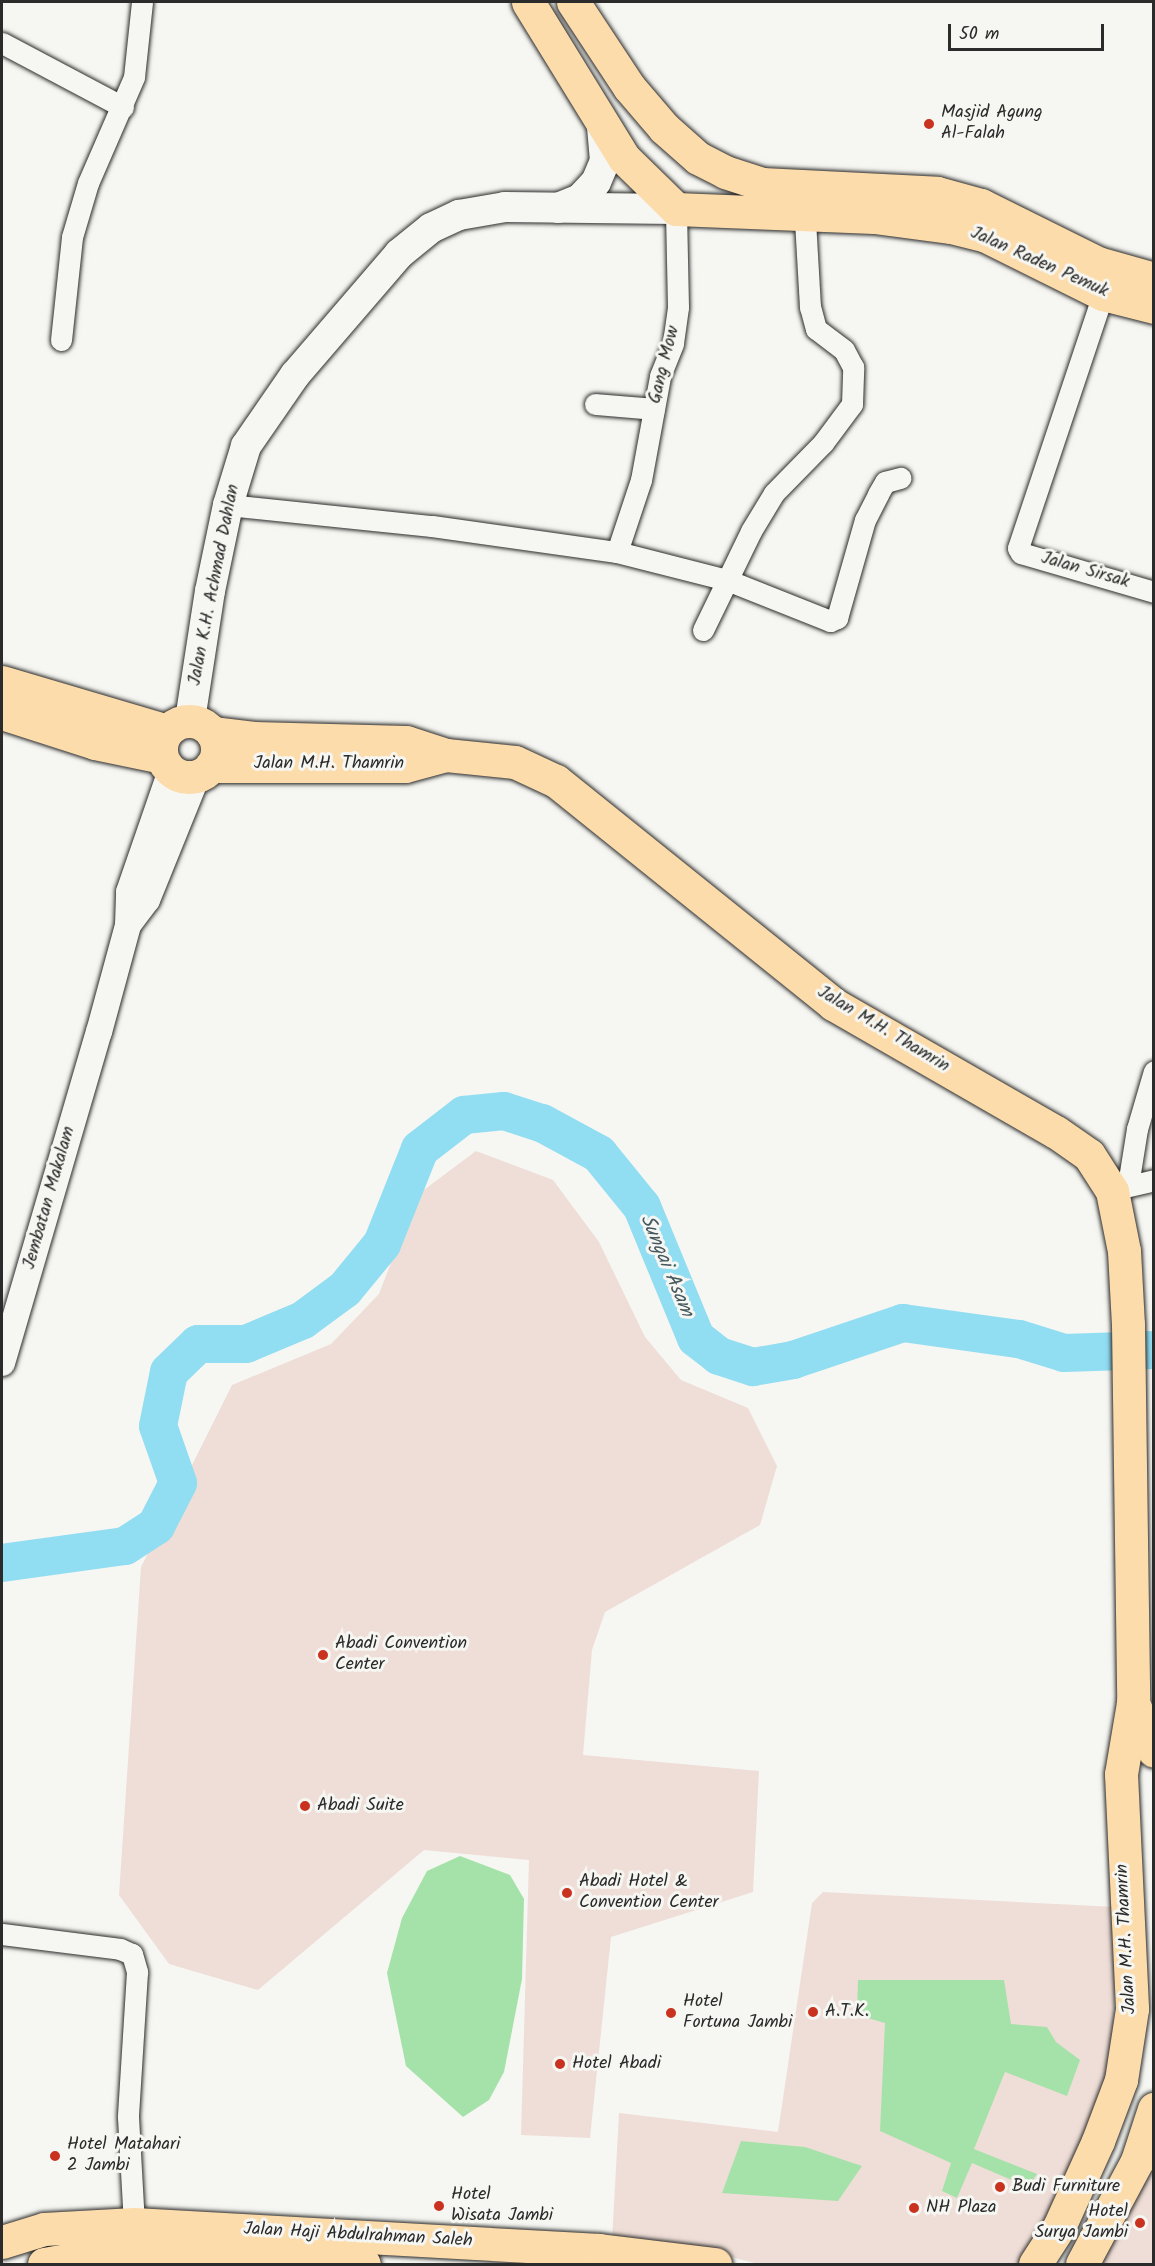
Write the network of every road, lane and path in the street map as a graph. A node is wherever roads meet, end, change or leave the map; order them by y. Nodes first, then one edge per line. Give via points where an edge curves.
1 (142, 2) edge
2 (528, 2) edge
3 (573, 2) edge
4 (2, 44) edge
5 (123, 107) junction
6 (602, 126) junction
7 (746, 196) junction
8 (804, 200) junction
9 (558, 208) junction
10 (676, 208) junction
11 (1154, 279) edge
12 (1103, 294) junction
13 (1154, 307) edge
14 (61, 340) dead end
15 (594, 404) dead end
16 (654, 409) junction
17 (900, 478) dead end
18 (228, 505) junction
19 (617, 552) junction
20 (727, 580) junction
21 (1154, 592) edge
22 (703, 630) dead end
23 (2, 682) edge
24 (2, 713) edge
25 (187, 751) junction
26 (1154, 1071) edge
27 (1154, 1180) edge
28 (1120, 1188) junction
29 (2, 1363) edge
30 (1133, 1703) junction
31 (1154, 1751) edge
32 (2, 1934) edge
33 (1154, 2109) edge
34 (134, 2224) junction
35 (2, 2242) edge
36 (44, 2265) edge
37 (364, 2265) edge
38 (715, 2265) edge
39 (1035, 2265) edge
40 (1082, 2265) edge

1 - 5 street via 134,77
2 - 6 highway
3 - 7 highway via 629,87 664,128
4 - 5 street
5 - 14 street via 88,183 72,237
6 - 9 main road via 605,161 596,182 579,199
6 - 10 highway via 638,176
7 - 8 highway, Jalan Raden Pemuk
7 - 10 highway, Jalan Raden Pemuk
8 - 11 highway, Jalan Raden Pemuk via 937,193 981,205 1098,263
8 - 12 highway, Jalan Raden Pemuk via 874,217 973,232
8 - 20 street via 810,307 816,329 844,350 853,367 852,404 823,443 774,493
9 - 10 main road, Jalan K.H. Achmad Dahlan
9 - 18 main road, Jalan K.H. Achmad Dahlan via 506,207 459,215 430,228 399,254 295,375 246,446
10 - 16 street, Gang Mow via 678,307 673,343 660,376
12 - 13 highway, Jalan Raden Pemuk
12 - 21 street, Jalan Sirsak via 1018,548 1021,553
15 - 16 street
16 - 19 street, Gang Mow via 644,471
17 - 20 street via 885,482 865,520 834,620 822,619
18 - 19 street via 432,526
18 - 25 main road, Jalan K.H. Achmad Dahlan
19 - 20 street
20 - 22 street
23 - 25 highway, Jalan M.H. Thamrin
24 - 25 highway, Jalan M.H. Thamrin via 95,743
25 - 28 highway, Jalan M.H. Thamrin via 254,738 406,742 446,755 515,762 556,781 833,1004 1056,1132 1089,1155
25 - 29 street, Jembatan Makalam via 147,900 128,925
26 - 28 street
27 - 28 street
28 - 30 highway, Jalan M.H. Thamrin via 1128,1324
30 - 31 highway, Jalan M.H. Thamrin
30 - 39 highway, Jalan M.H. Thamrin via 1121,1774 1132,2009 1128,2042 1121,2080 1098,2141 1059,2227
32 - 34 street via 120,1949 132,1954 137,1972 128,2117
33 - 40 highway via 1137,2161
34 - 35 highway, Jalan Haji Abdulrahman Saleh via 44,2229
34 - 38 highway, Jalan Haji Abdulrahman Saleh via 599,2250
36 - 37 highway, Jalan Haji Abdulrahman Saleh via 95,2255 145,2254

